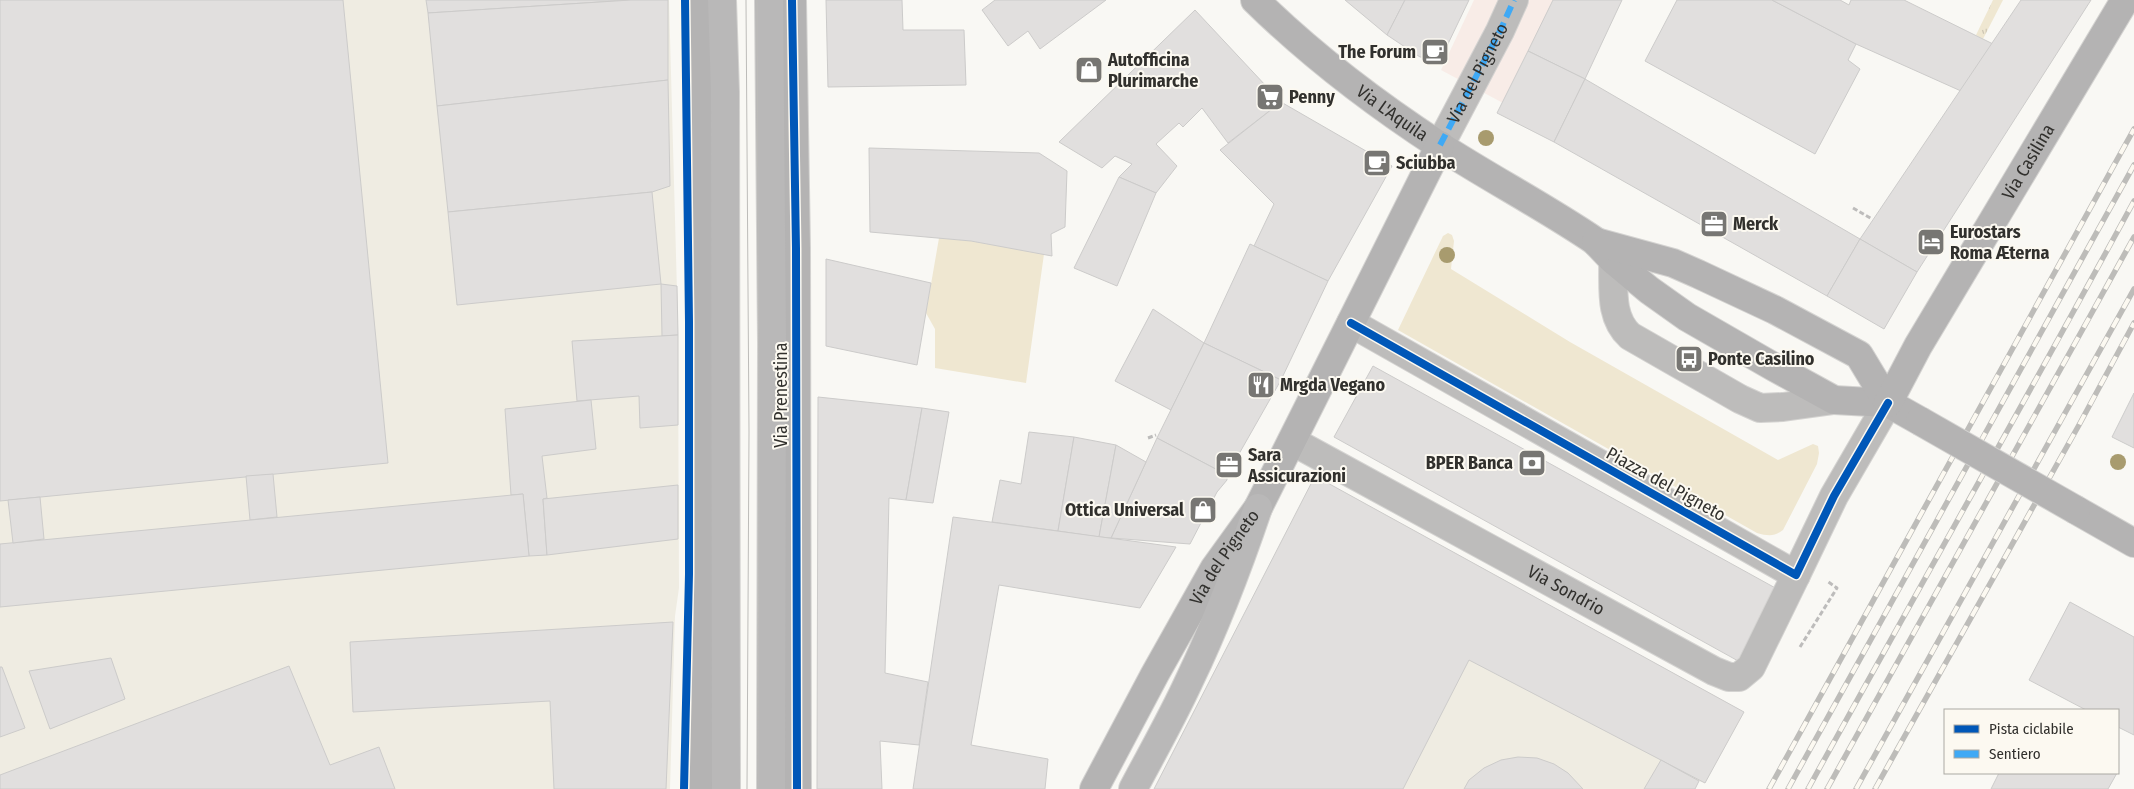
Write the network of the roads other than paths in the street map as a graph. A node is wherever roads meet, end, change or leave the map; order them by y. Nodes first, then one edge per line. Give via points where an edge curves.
1 (696, 0) edge
2 (722, 0) edge
3 (769, 0) edge
4 (792, 0) edge
5 (1255, 0) edge
6 (1514, 0) edge
7 (2124, 0) edge
8 (1440, 145) junction
9 (1604, 251) junction
10 (1351, 323) junction
11 (1834, 400) junction
12 (1888, 403) junction
13 (1292, 441) junction
14 (1258, 508) junction
15 (2134, 543) edge
16 (1808, 576) junction
17 (699, 789) edge
18 (726, 789) edge
19 (771, 789) edge
20 (797, 789) edge
21 (1094, 789) edge
22 (1133, 789) edge

1 - 17 main road via 701,335
2 - 18 highway via 725,92
3 - 19 highway
4 - 20 main road, Via Prenestina
5 - 8 main road, Via L'Aquila via 1328,65
6 - 8 street, Via del Pigneto
7 - 12 main road, Via Casilina via 1923,337
8 - 9 main road
8 - 10 main road
9 - 11 main road via 1649,290 1687,317
9 - 11 street via 1617,318 1630,336 1760,408 1784,408
9 - 12 main road via 1673,263 1775,310 1859,355
10 - 13 main road, Via del Pigneto
10 - 16 street, Piazza del Pigneto
11 - 12 main road
12 - 15 main road, bridge
12 - 16 street via 1834,496
13 - 14 main road, Via del Pigneto
13 - 16 street, Via Sondrio via 1726,676 1739,677 1751,667
14 - 21 main road, Via del Pigneto via 1214,569
14 - 22 highway via 1238,567 1189,681

